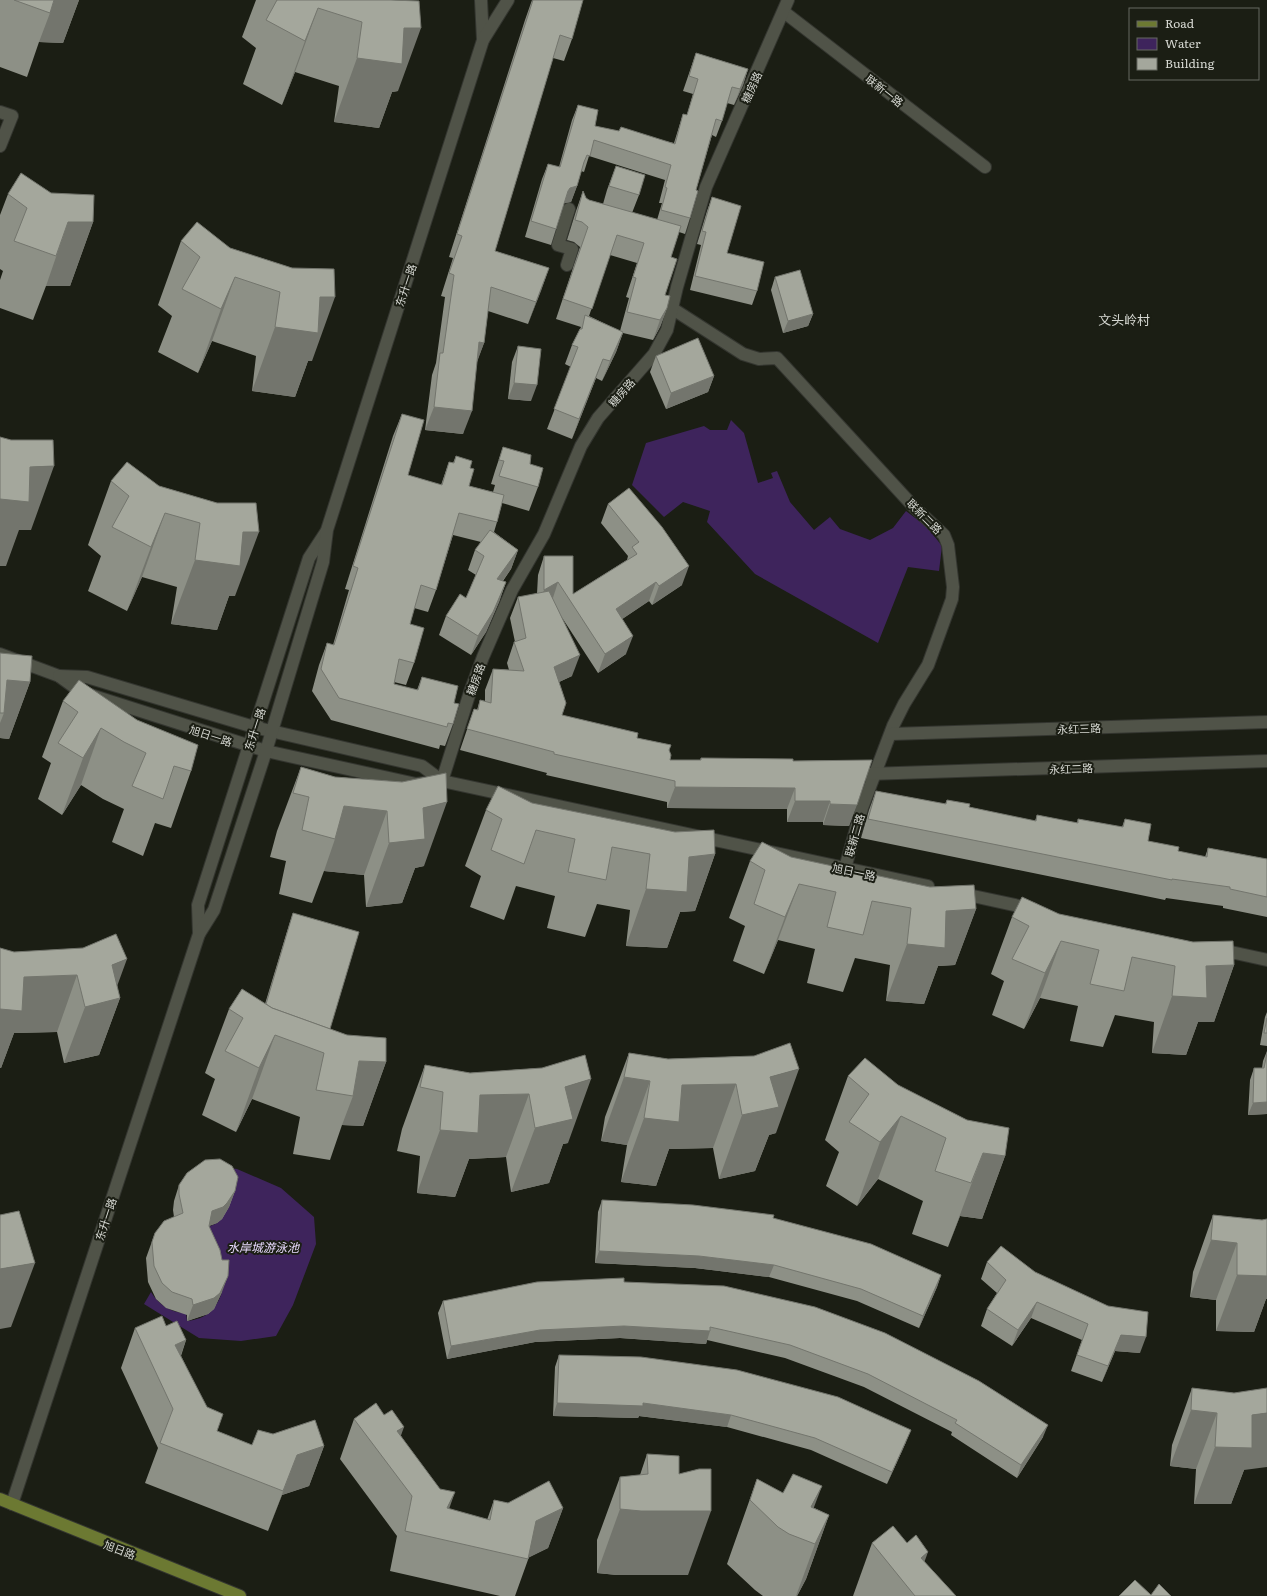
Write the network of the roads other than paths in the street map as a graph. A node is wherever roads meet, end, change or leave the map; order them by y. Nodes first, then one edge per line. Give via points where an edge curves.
1 (481, 0) edge
2 (508, 0) edge
3 (788, 0) edge
4 (784, 12) junction
5 (483, 40) junction
6 (0, 112) edge
7 (0, 146) edge
8 (985, 167) dead end
9 (569, 208) edge
10 (675, 239) edge
11 (689, 243) junction
12 (567, 265) dead end
13 (673, 309) junction
14 (327, 530) junction
15 (0, 654) edge
16 (59, 676) junction
17 (1267, 722) edge
18 (254, 727) junction
19 (272, 732) junction
20 (891, 734) junction
21 (248, 746) junction
22 (266, 751) junction
23 (1267, 761) edge
24 (859, 773) edge
25 (875, 774) junction
26 (442, 781) junction
27 (844, 868) junction
28 (1046, 912) edge
29 (199, 934) junction
30 (1206, 947) edge
31 (1267, 960) edge
32 (0, 1499) edge
33 (12, 1504) junction
34 (240, 1596) edge

1 - 5 street, 东升一路
2 - 5 street, 东升一路
3 - 4 street, 糖房路
4 - 8 street, 联新一路
4 - 11 street, 糖房路 via 706,187
5 - 14 street, 东升一路
6 - 7 street via 12,116
9 - 12 street via 558,244 572,248
10 - 11 street
11 - 13 street, 糖房路
13 - 20 street, 联新二路 via 743,354 764,359 777,358 913,506 945,537 953,587 952,599 928,665 900,710
13 - 26 street, 糖房路 via 667,330 654,354 598,418 581,446 544,534 512,590 483,657
14 - 18 street, 东升一路 via 309,558
14 - 19 street, 东升一路 via 323,562
15 - 16 street, 旭日一路
16 - 18 street, 旭日一路 via 87,677
16 - 21 street, 旭日一路 via 81,692
17 - 20 street, 永红三路
18 - 19 street, 旭日一路
18 - 21 street, 东升一路
19 - 22 street, 东升一路
19 - 26 street, 旭日一路 via 422,766
20 - 25 street, 联新二路
21 - 22 street, 旭日一路
21 - 29 street, 东升一路 via 198,905
22 - 26 street, 旭日一路 via 416,784
22 - 29 street, 东升一路 via 214,910
23 - 25 street, 永红二路
24 - 25 street, 永红二路
25 - 27 street, 联新二路
26 - 27 street, 旭日一路
27 - 28 street, 旭日一路
29 - 33 street, 东升一路
30 - 31 street
32 - 33 main road, 旭日路
33 - 34 main road, 旭日路

